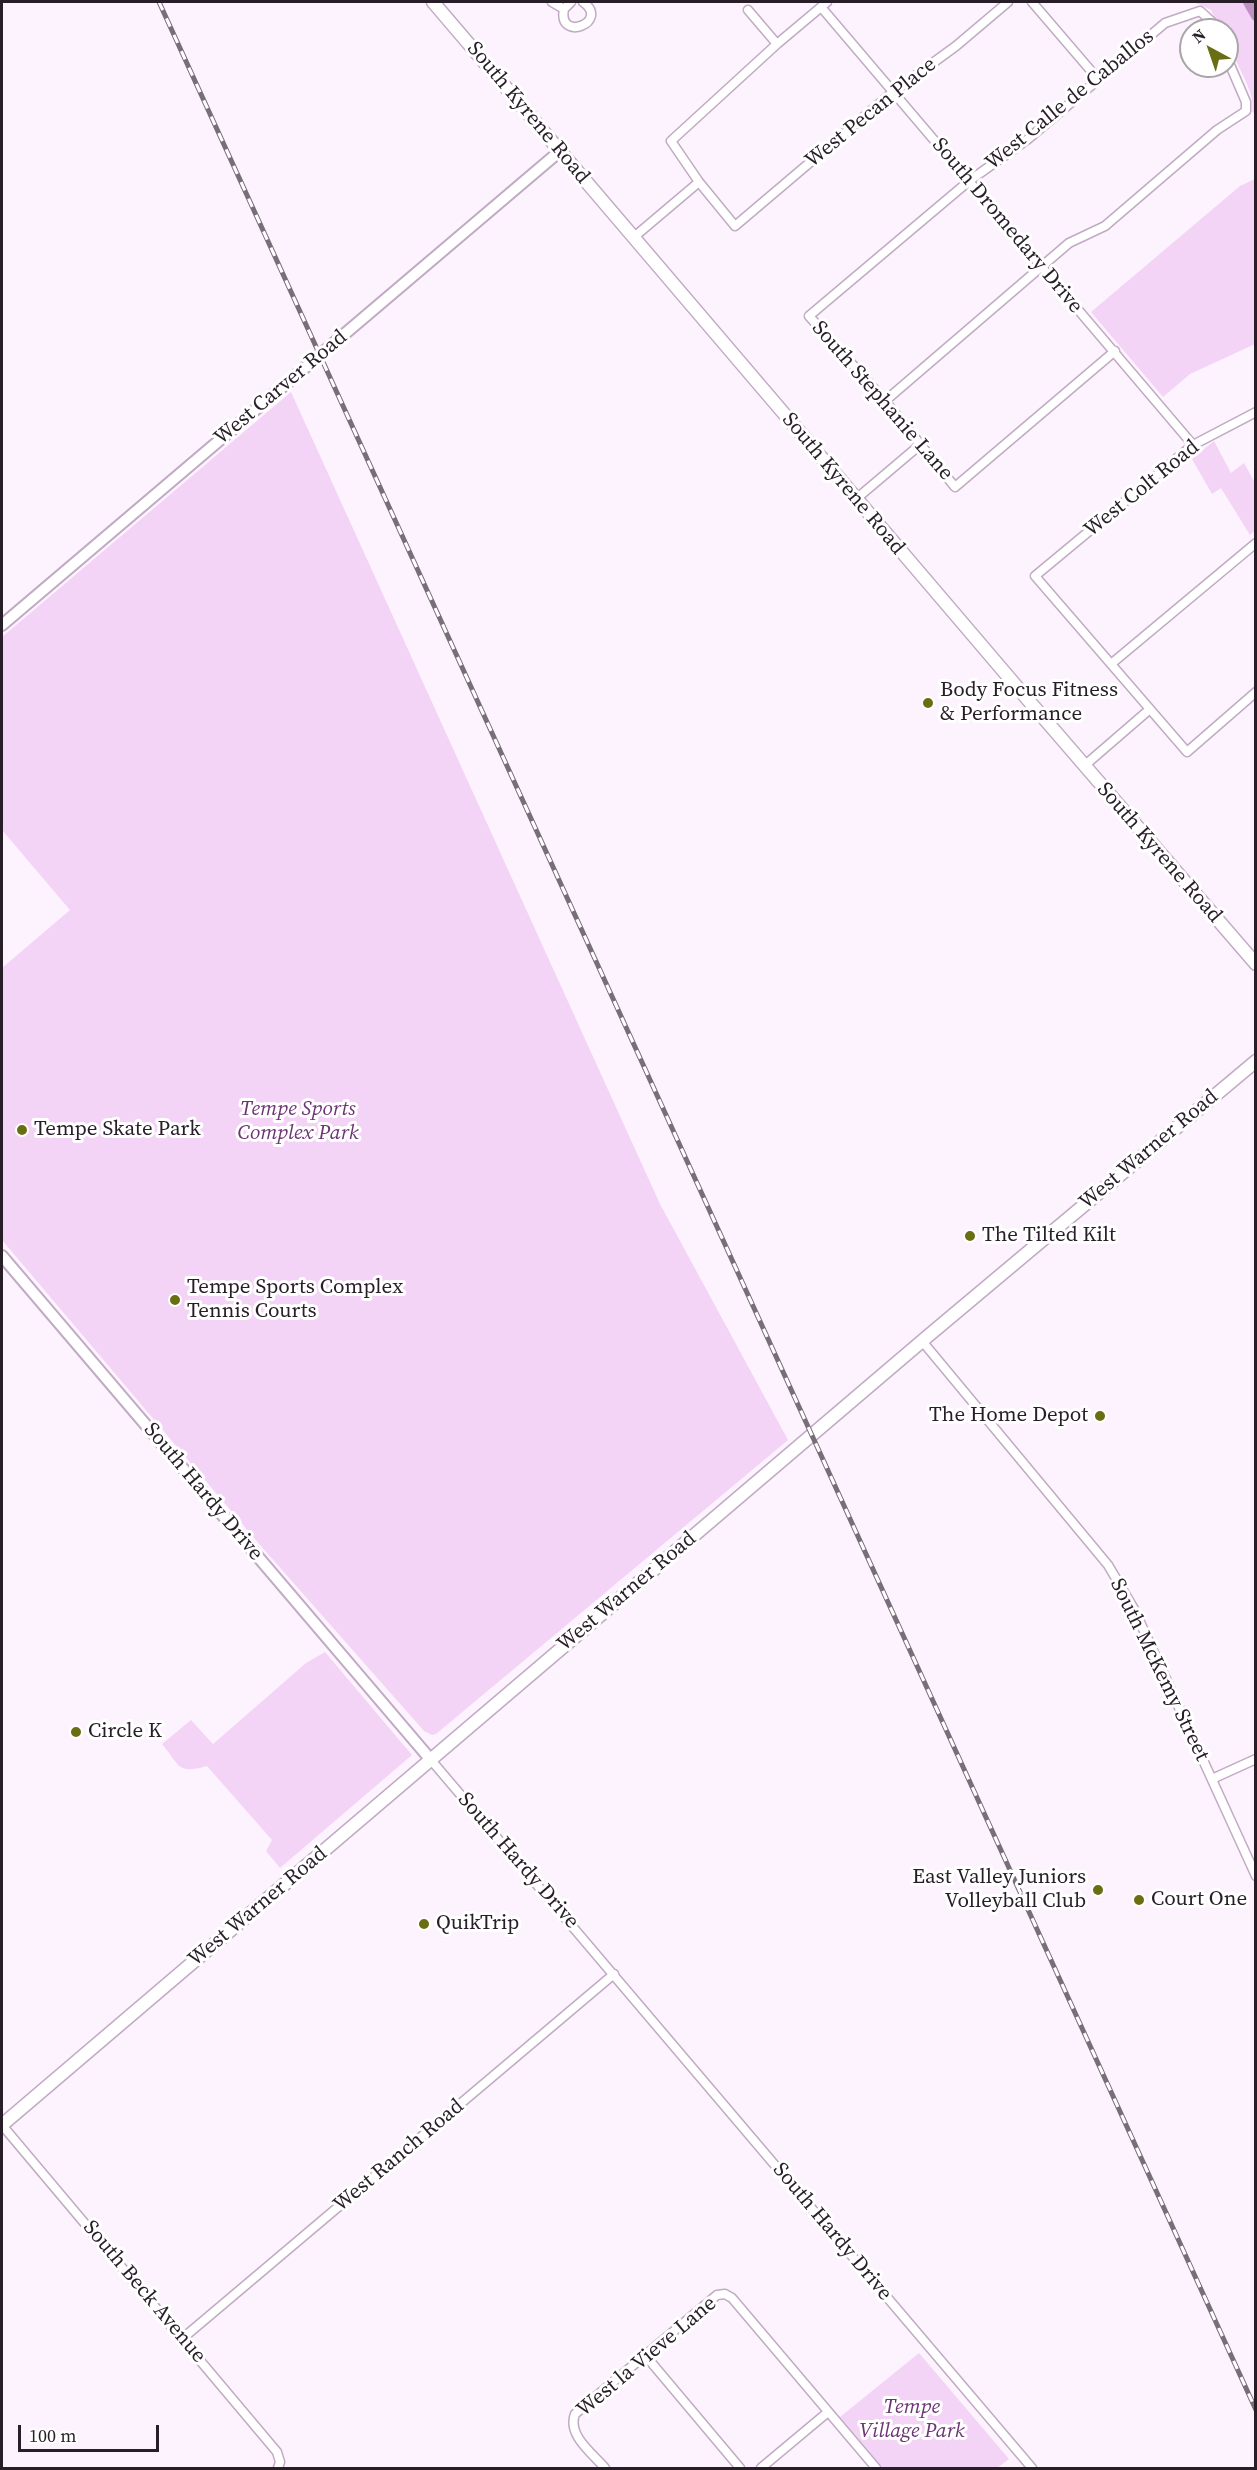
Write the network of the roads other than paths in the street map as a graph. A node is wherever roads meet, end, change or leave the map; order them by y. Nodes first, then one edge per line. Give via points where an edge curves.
1 (433, 2) edge
2 (552, 2) edge
3 (571, 2) edge
4 (583, 2) edge
5 (1008, 2) edge
6 (1032, 2) edge
7 (824, 4) edge
8 (564, 9) junction
9 (748, 10) dead end
10 (1179, 18) edge
11 (1180, 18) edge
12 (1208, 18) edge
13 (777, 44) junction
14 (1236, 78) edge
15 (1098, 79) junction
16 (893, 92) junction
17 (560, 151) junction
18 (969, 181) junction
19 (699, 182) junction
20 (634, 237) junction
21 (1041, 266) junction
22 (809, 316) joint
23 (1114, 351) junction
24 (885, 401) junction
25 (1256, 412) edge
26 (921, 444) junction
27 (1193, 445) junction
28 (856, 499) junction
29 (1256, 543) edge
30 (2, 625) edge
31 (1111, 664) junction
32 (1256, 692) edge
33 (1150, 709) junction
34 (1084, 766) junction
35 (1256, 964) edge
36 (1256, 1061) edge
37 (2, 1256) edge
38 (922, 1341) junction
39 (1256, 1759) edge
40 (431, 1760) junction
41 (1212, 1779) junction
42 (1256, 1876) edge
43 (614, 1974) junction
44 (2, 2125) edge
45 (183, 2338) junction
46 (645, 2355) junction
47 (828, 2412) junction
48 (279, 2465) edge
49 (605, 2469) edge
50 (740, 2469) edge
51 (761, 2469) edge
52 (876, 2469) edge
53 (1032, 2469) edge

1 - 17 main road, South Kyrene Road
2 - 8 street
3 - 8 street
4 - 8 street via 589,7 590,16 582,26 573,27 566,22
5 - 16 street, West Pecan Place
6 - 15 street
7 - 13 street
7 - 16 street, South Dromedary Drive
9 - 13 street
10 - 15 street, West Calle de Caballos via 1165,23
11 - 12 street, West Calle de Caballos via 1200,11
13 - 19 street via 671,141
14 - 21 street via 1246,111 1217,130 1105,226 1069,243
15 - 18 street, West Calle de Caballos via 1028,139
16 - 18 street, South Dromedary Drive
16 - 19 street, West Pecan Place via 735,226
17 - 20 main road, South Kyrene Road
17 - 30 street, West Carver Road
18 - 21 street, South Dromedary Drive
18 - 22 street, West Calle de Caballos
19 - 20 street
20 - 28 main road, South Kyrene Road
21 - 23 street, South Dromedary Drive
21 - 24 street
22 - 24 street, South Stephanie Lane
23 - 26 street, South Stephanie Lane via 956,487
23 - 27 street, South Dromedary Drive
24 - 26 street, South Stephanie Lane
25 - 27 street, West Colt Road
26 - 28 street
27 - 31 street, West Colt Road via 1035,576
28 - 34 main road, South Kyrene Road
29 - 31 street
31 - 33 street
32 - 33 street via 1187,752
33 - 34 street
34 - 35 main road, South Kyrene Road
36 - 38 main road, West Warner Road
37 - 40 street, South Hardy Drive
38 - 40 main road, West Warner Road
38 - 41 street, South McKemy Street via 1108,1565 1134,1609
39 - 41 street
40 - 43 street, South Hardy Drive
40 - 44 main road, West Warner Road
41 - 42 street, South McKemy Street
43 - 45 street, West Ranch Road
43 - 53 street, South Hardy Drive
44 - 45 street, South Beck Avenue
45 - 48 street, South Beck Avenue via 277,2451
46 - 47 street, West la Vieve Lane via 717,2295 725,2294
46 - 49 street, West la Vieve Lane via 575,2414 575,2434
46 - 50 street
47 - 51 street
47 - 52 street

